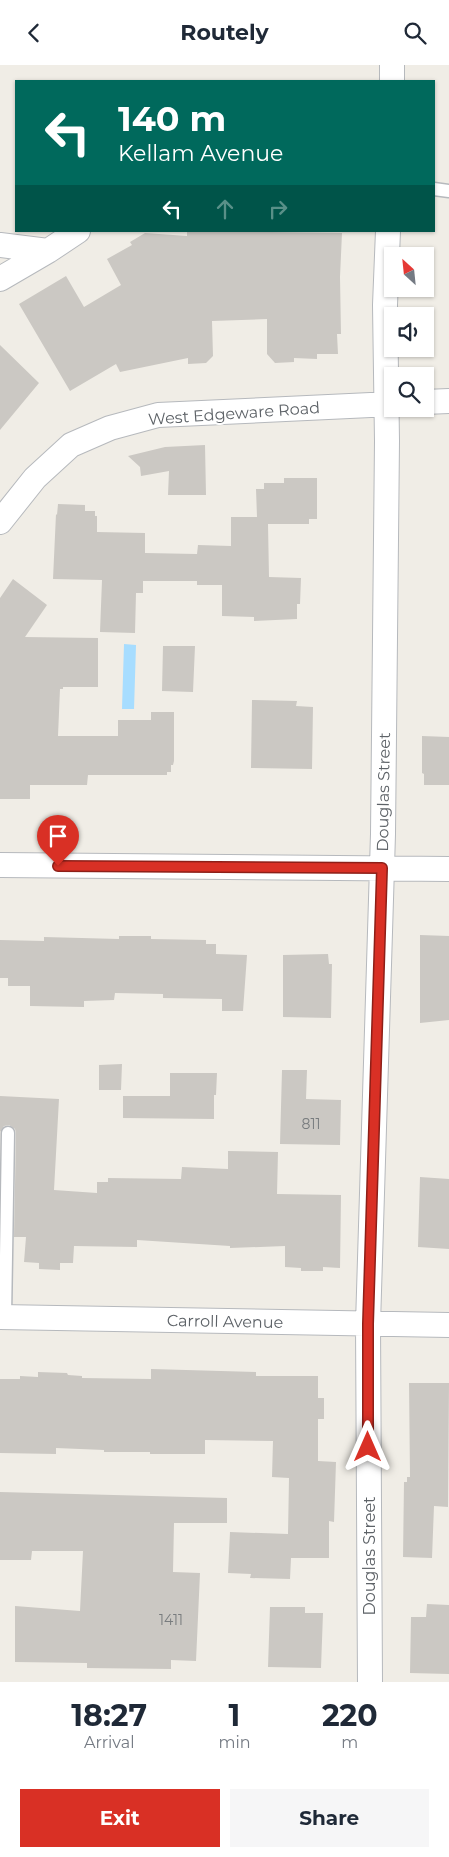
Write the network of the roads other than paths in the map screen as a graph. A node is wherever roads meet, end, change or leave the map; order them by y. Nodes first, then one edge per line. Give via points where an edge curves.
1 (392, 65) edge
2 (392, 80) edge
3 (435, 189) edge
4 (449, 191) edge
5 (76, 232) edge
6 (388, 232) edge
7 (0, 245) edge
8 (48, 251) junction
9 (0, 279) edge
10 (387, 367) edge
11 (449, 401) edge
12 (434, 402) edge
13 (384, 405) edge
14 (389, 417) edge
15 (0, 522) edge
16 (0, 865) edge
17 (382, 868) junction
18 (449, 869) edge
19 (8, 1133) dead end
20 (2, 1317) edge
21 (368, 1324) junction
22 (449, 1325) edge
23 (370, 1682) edge

1 - 2 street
3 - 4 lane
5 - 8 street
6 - 10 street, Douglas Street via 385,305
7 - 8 street
8 - 9 street
11 - 12 street
13 - 15 street, West Edgeware Road via 158,415 110,428 71,445 35,478
14 - 17 street, Douglas Street
16 - 17 street
17 - 18 street
17 - 21 street, Douglas Street
19 - 20 lane
20 - 21 street, Carroll Avenue
21 - 22 street, Carroll Avenue
21 - 23 street, Douglas Street

